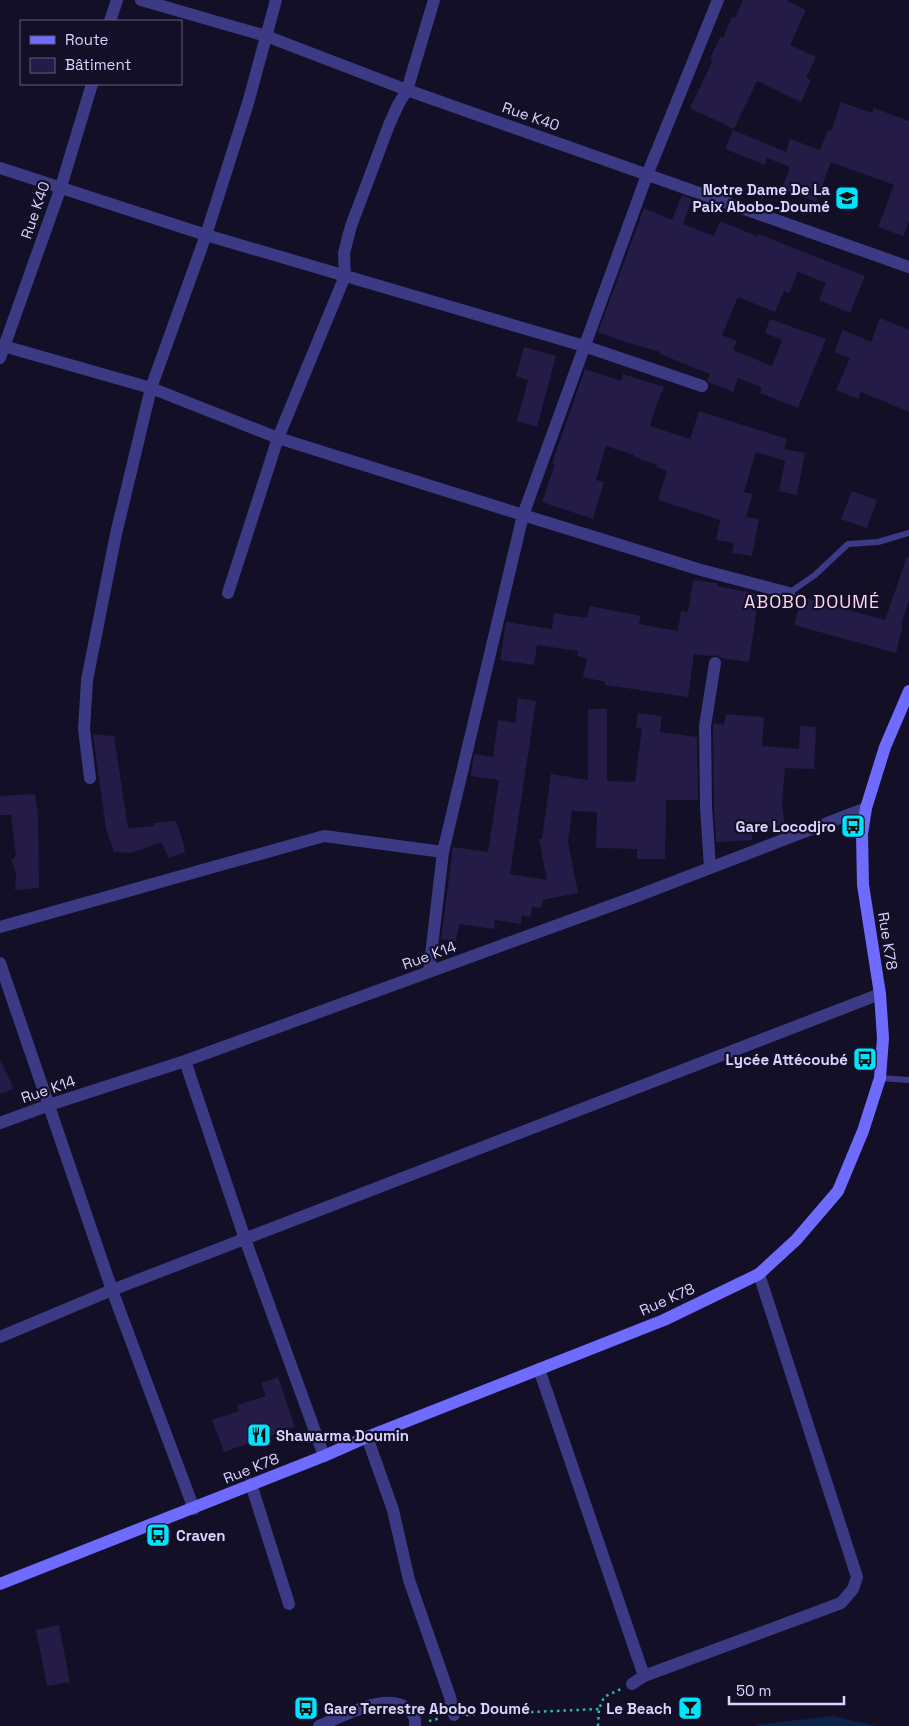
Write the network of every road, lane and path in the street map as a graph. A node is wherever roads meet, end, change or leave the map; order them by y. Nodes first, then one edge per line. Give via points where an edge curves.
1 (117, 0) edge
2 (141, 0) edge
3 (276, 0) edge
4 (434, 0) edge
5 (718, 0) edge
6 (110, 20) edge
7 (266, 36) junction
8 (92, 85) edge
9 (407, 90) junction
10 (0, 168) edge
11 (647, 174) junction
12 (61, 187) junction
13 (206, 235) junction
14 (909, 267) edge
15 (345, 276) junction
16 (584, 346) junction
17 (1, 350) edge
18 (702, 386) dead end
19 (151, 388) junction
20 (278, 438) junction
21 (522, 515) junction
22 (909, 532) edge
23 (228, 593) dead end
24 (789, 593) joint
25 (715, 663) dead end
26 (909, 691) edge
27 (90, 778) dead end
28 (866, 808) junction
29 (443, 852) junction
30 (710, 868) junction
31 (0, 926) edge
32 (0, 963) edge
33 (429, 972) junction
34 (880, 994) junction
35 (185, 1061) junction
36 (880, 1078) junction
37 (909, 1080) edge
38 (49, 1105) junction
39 (0, 1123) edge
40 (245, 1239) junction
41 (759, 1274) junction
42 (112, 1290) junction
43 (0, 1337) edge
44 (539, 1369) junction
45 (366, 1437) junction
46 (324, 1456) junction
47 (251, 1484) junction
48 (194, 1509) junction
49 (0, 1584) edge
50 (289, 1604) dead end
51 (644, 1676) junction
52 (632, 1684) joint
53 (599, 1709) junction
54 (454, 1714) junction
55 (415, 1725) edge
56 (319, 1726) edge
57 (598, 1726) edge

1 - 6 street
2 - 7 street, Rue K40
3 - 7 street
4 - 9 street
5 - 11 street
7 - 9 street, Rue K40
7 - 13 street
8 - 12 street, Rue K40
9 - 11 street, Rue K40
9 - 15 street via 389,125 352,226 344,253
10 - 12 street
11 - 14 street, Rue K40
11 - 16 street
12 - 13 street
12 - 17 street, Rue K40
13 - 15 street
13 - 19 street
15 - 16 street
15 - 20 street
16 - 18 street
16 - 21 street
17 - 19 street
19 - 20 street
19 - 27 street via 116,534 87,680 84,729
20 - 21 street
20 - 23 street
21 - 24 street via 701,570
21 - 29 street
22 - 24 lane via 878,542 848,544 815,575
25 - 30 street via 705,726
26 - 28 street, Rue K78 via 885,746
28 - 30 street, Rue K14
28 - 34 street, Rue K78 via 862,834 863,885
29 - 31 street via 324,836
29 - 33 street
30 - 33 street, Rue K14
32 - 38 street
33 - 35 street, Rue K14
34 - 36 street, Rue K78
34 - 40 street
35 - 38 street, Rue K14
35 - 40 street
36 - 37 lane
36 - 41 street, Rue K78 via 863,1132 838,1191 796,1240
38 - 39 street, Rue K14
38 - 42 street
40 - 42 street
40 - 46 street
41 - 44 street, Rue K78 via 664,1320
41 - 51 street via 858,1577 841,1603
42 - 43 street
42 - 48 street
44 - 45 street, Rue K78
44 - 51 street
45 - 46 street, Rue K78
45 - 54 street via 393,1510 409,1580
46 - 47 street, Rue K78
47 - 48 street, Rue K78
47 - 50 street
48 - 49 street, Rue K78
51 - 52 street
52 - 53 path via 604,1697
53 - 54 path
53 - 57 path
54 - 55 path
55 - 56 street via 411,1711 404,1705 390,1702 366,1706

